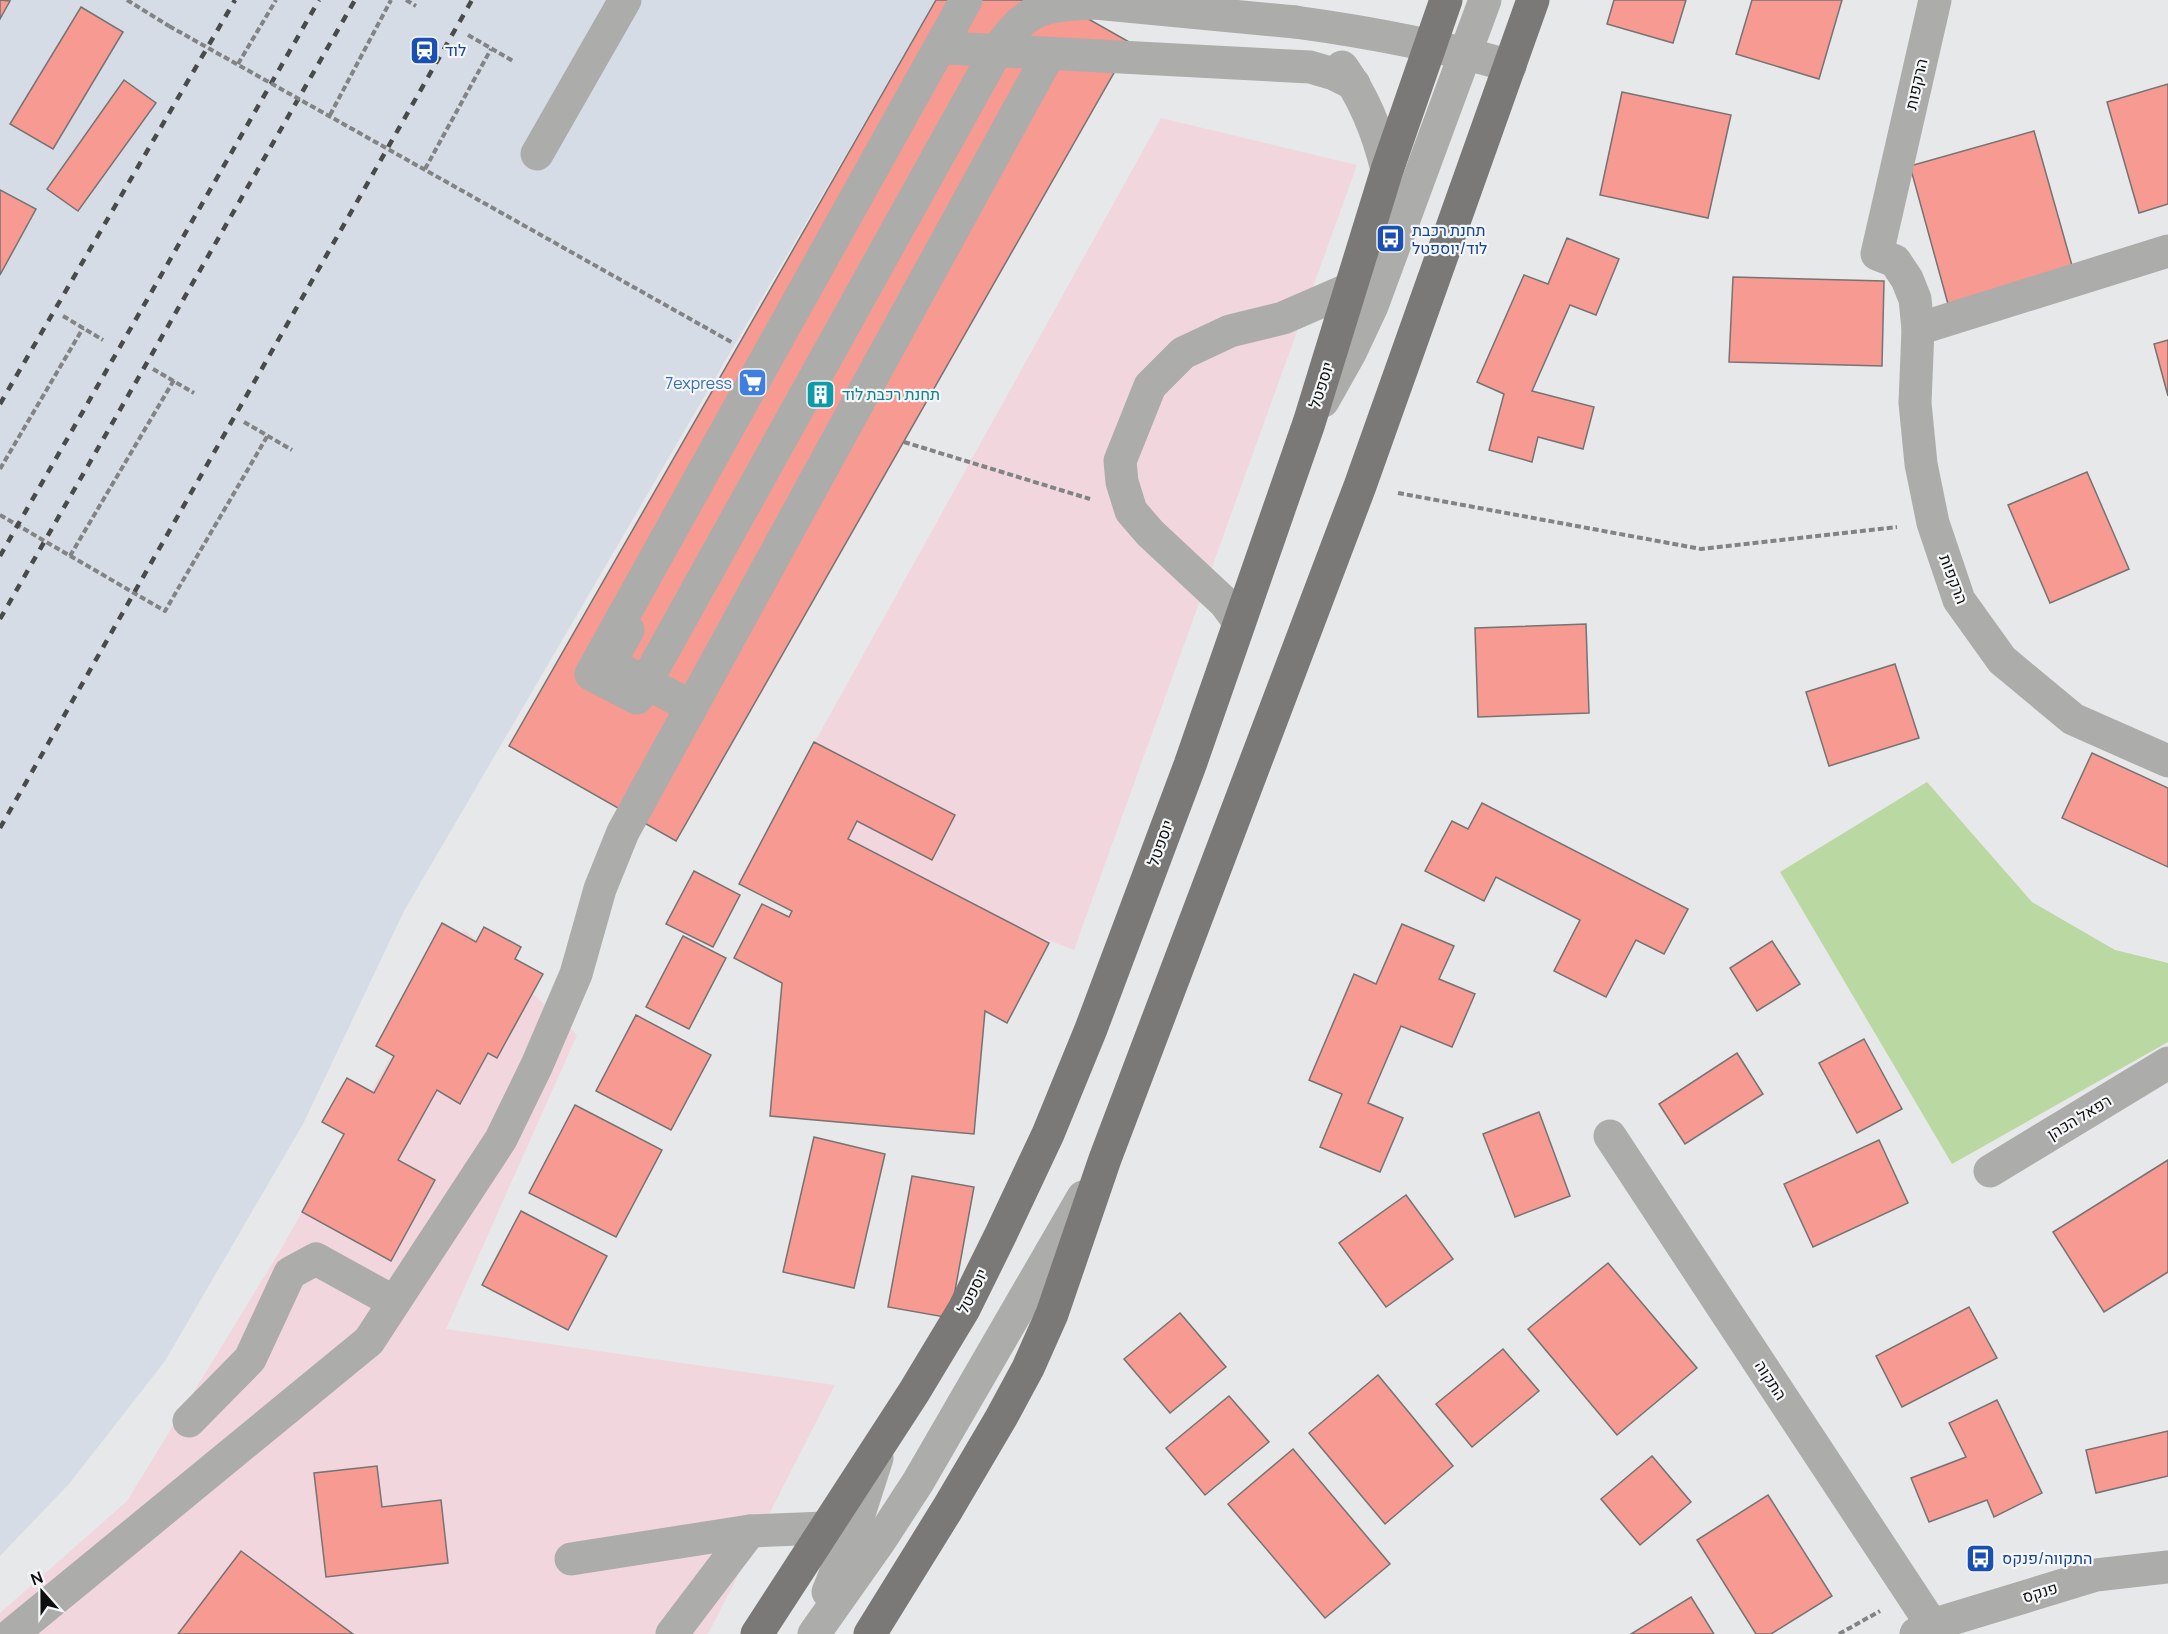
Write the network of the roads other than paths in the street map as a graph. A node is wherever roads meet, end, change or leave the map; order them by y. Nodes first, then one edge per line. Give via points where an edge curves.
1 (625, 0) edge
2 (966, 0) edge
3 (976, 0) edge
4 (1447, 0) edge
5 (1533, 0) edge
6 (1935, 0) edge
7 (1474, 2) edge
8 (1295, 22) junction
9 (1431, 45) junction
10 (948, 48) junction
11 (1465, 53) junction
12 (1049, 54) junction
13 (1510, 66) junction
14 (1354, 84) junction
15 (537, 154) dead end
16 (1387, 170) junction
17 (2168, 251) edge
18 (1352, 288) junction
19 (1918, 329) junction
20 (1309, 423) junction
21 (1239, 622) junction
22 (691, 706) junction
23 (2168, 761) edge
24 (2168, 1063) edge
25 (1610, 1136) dead end
26 (1105, 1159) junction
27 (1990, 1171) dead end
28 (394, 1302) junction
29 (189, 1421) dead end
30 (883, 1439) junction
31 (825, 1528) junction
32 (750, 1531) junction
33 (571, 1559) dead end
34 (2168, 1567) edge
35 (1924, 1629) edge
36 (12, 1634) edge
37 (672, 1634) edge
38 (757, 1634) edge
39 (809, 1634) edge
40 (814, 1634) edge
41 (870, 1634) edge

1 - 15 street
2 - 8 street, bridge via 591,674 637,698 992,59 1022,19 1041,10 1086,3
3 - 10 street
4 - 9 main road, יוספטל
4 - 11 street
5 - 13 main road
6 - 19 street, הרקפות via 1877,254 1895,261 1907,279 1915,299
7 - 11 street
7 - 13 street
8 - 9 street
8 - 14 street via 1329,51
9 - 11 street
9 - 16 main road, יוספטל
10 - 12 street
10 - 22 street via 609,663
11 - 13 street
11 - 20 street via 1372,306
12 - 14 street via 1310,68
12 - 22 street
13 - 26 main road via 1360,486
14 - 16 street via 1371,116
16 - 18 main road, יוספטל
17 - 19 street
18 - 20 main road, יוספטל
18 - 21 street via 1283,318 1230,331 1183,353 1150,386 1120,461 1131,511 1149,533 1225,603
19 - 23 street, הרקפות via 1915,403 1921,464 1933,523 1959,600 2002,660 2073,718
20 - 21 main road, יוספטל
21 - 30 main road, יוספטל via 1091,1029 1047,1134 964,1310
22 - 28 street via 623,832 600,889 576,974 501,1139
24 - 27 street, רפאל הכהן
25 - 35 street, התקוה
26 - 40 street via 918,1482
26 - 41 main road via 1052,1314 1028,1368
28 - 29 street via 316,1259 290,1273 250,1359
28 - 36 street via 369,1341
30 - 31 main road, יוספטל
30 - 39 street via 859,1514
31 - 32 street
31 - 38 main road, יוספטל
32 - 33 street
32 - 37 street
34 - 35 street, פנקס via 2096,1575

